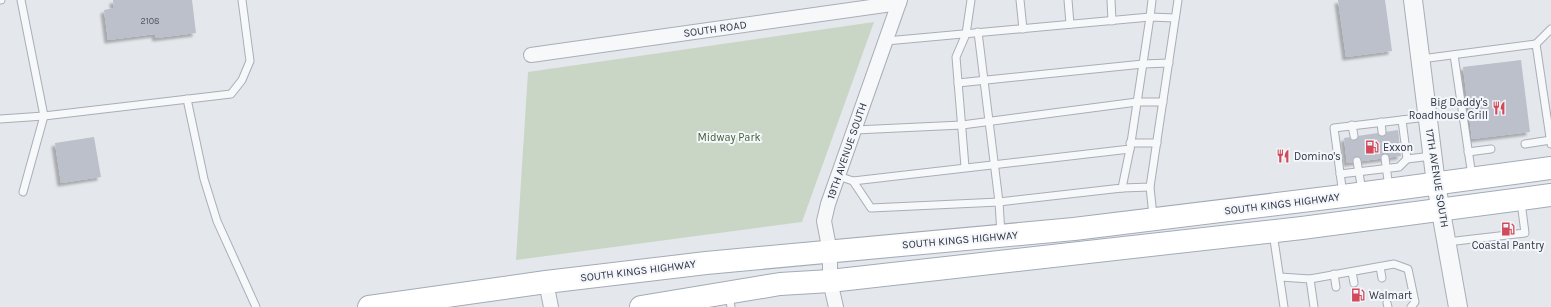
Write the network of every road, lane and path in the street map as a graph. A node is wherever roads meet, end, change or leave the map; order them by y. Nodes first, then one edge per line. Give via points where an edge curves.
1 (20, 0) edge
2 (242, 0) edge
3 (971, 0) edge
4 (1020, 0) edge
5 (1068, 0) edge
6 (1111, 0) edge
7 (1152, 0) edge
8 (1178, 0) edge
9 (1413, 0) edge
10 (900, 2) edge
11 (1150, 17) junction
12 (1175, 18) junction
13 (1112, 21) junction
14 (1070, 24) junction
15 (1023, 29) junction
16 (1551, 29) edge
17 (978, 32) junction
18 (966, 34) junction
19 (886, 41) junction
20 (1536, 44) junction
21 (531, 55) dead end
22 (1454, 55) junction
23 (1421, 59) junction
24 (1169, 63) junction
25 (1143, 64) junction
26 (984, 81) junction
27 (958, 83) junction
28 (187, 99) junction
29 (1137, 102) junction
30 (1163, 102) junction
31 (44, 116) junction
32 (1427, 117) junction
33 (0, 119) edge
34 (1402, 120) junction
35 (989, 122) junction
36 (1381, 122) junction
37 (962, 125) junction
38 (1352, 126) junction
39 (855, 130) junction
40 (1382, 132) dead end
41 (1354, 136) dead end
42 (1551, 141) edge
43 (1157, 143) junction
44 (1525, 144) dead end
45 (1130, 146) junction
46 (1491, 149) dead end
47 (1468, 152) junction
48 (1432, 156) junction
49 (1385, 158) dead end
50 (1407, 159) junction
51 (1358, 161) dead end
52 (995, 164) junction
53 (965, 167) junction
54 (1387, 168) junction
55 (1551, 168) edge
56 (1359, 172) junction
57 (1340, 174) junction
58 (838, 176) junction
59 (1472, 179) junction
60 (854, 181) junction
61 (1436, 184) junction
62 (1150, 187) junction
63 (1122, 188) junction
64 (1390, 190) junction
65 (22, 192) dead end
66 (1353, 195) junction
67 (1551, 195) edge
68 (1521, 199) junction
69 (999, 202) junction
70 (1441, 209) junction
71 (1153, 220) junction
72 (1273, 231) junction
73 (1002, 236) junction
74 (1447, 242) junction
75 (830, 252) junction
76 (1380, 267) junction
77 (1352, 272) junction
78 (1334, 274) junction
79 (1280, 277) junction
80 (1310, 278) junction
81 (1382, 278) dead end
82 (830, 281) junction
83 (546, 282) junction
84 (1354, 283) dead end
85 (1336, 287) dead end
86 (730, 300) edge
87 (256, 307) edge
88 (369, 307) edge
89 (551, 307) edge
90 (642, 307) edge
91 (836, 307) edge
92 (1284, 307) edge
93 (1314, 307) edge
94 (1411, 307) edge
95 (1458, 307) edge

1 - 31 lane
2 - 28 lane via 250,61 242,80 231,94
3 - 18 lane
4 - 15 lane
5 - 14 lane
6 - 13 lane
7 - 11 lane
8 - 12 lane
9 - 23 street, 17TH AVENUE SOUTH
10 - 19 street, 19TH AVENUE SOUTH
10 - 21 street, SOUTH ROAD
11 - 12 lane
11 - 13 lane
11 - 25 lane
12 - 24 lane
13 - 14 lane
14 - 15 lane
15 - 17 lane
16 - 20 lane
17 - 18 lane
17 - 26 lane
18 - 19 lane
18 - 27 lane via 956,57
19 - 39 street, 19TH AVENUE SOUTH
20 - 22 lane
20 - 42 lane
22 - 23 lane
22 - 47 lane
23 - 32 street, 17TH AVENUE SOUTH
24 - 25 lane
24 - 30 lane
25 - 26 lane
25 - 29 lane
26 - 27 lane
26 - 35 lane
27 - 37 lane
28 - 31 lane
28 - 87 lane via 204,179 217,221
29 - 30 lane
29 - 35 lane
29 - 45 lane
30 - 43 lane
31 - 33 lane
31 - 65 lane
32 - 34 lane
32 - 48 street, 17TH AVENUE SOUTH
34 - 36 lane
34 - 50 lane
35 - 37 lane
35 - 52 lane
36 - 38 lane
36 - 40 lane
37 - 39 lane
37 - 53 lane
38 - 41 lane
38 - 57 lane via 1334,128
39 - 58 street, 19TH AVENUE SOUTH
42 - 44 lane
43 - 45 lane
43 - 62 lane
45 - 52 lane
45 - 63 lane
46 - 47 lane
47 - 59 lane
48 - 50 lane
48 - 61 street, 17TH AVENUE SOUTH
49 - 54 lane
50 - 54 lane via 1399,167
51 - 56 lane
52 - 53 lane
52 - 69 lane
53 - 60 lane
54 - 56 lane
54 - 64 lane
55 - 59 main road, SOUTH KINGS HIGHWAY
56 - 57 lane
56 - 66 lane
57 - 66 lane
58 - 60 lane
58 - 75 street, 19TH AVENUE SOUTH via 824,221
59 - 61 main road, SOUTH KINGS HIGHWAY
60 - 69 lane via 871,208
61 - 64 main road, SOUTH KINGS HIGHWAY
61 - 70 street, 17TH AVENUE SOUTH
62 - 63 lane
62 - 71 lane
63 - 69 lane
64 - 66 main road, SOUTH KINGS HIGHWAY
66 - 71 main road, SOUTH KINGS HIGHWAY
67 - 68 main road
68 - 70 main road
68 - 74 lane via 1525,233
69 - 73 lane
70 - 72 main road
70 - 74 street, 17TH AVENUE SOUTH
71 - 73 main road, SOUTH KINGS HIGHWAY
72 - 79 lane
72 - 82 main road
73 - 75 main road, SOUTH KINGS HIGHWAY
74 - 95 street, 17TH AVENUE SOUTH
75 - 82 street, 19TH AVENUE SOUTH
75 - 83 main road, SOUTH KINGS HIGHWAY via 706,263
76 - 77 lane
76 - 81 lane
76 - 94 lane via 1394,264 1408,269 1415,302
77 - 78 lane
77 - 84 lane
78 - 80 lane
78 - 85 lane
79 - 80 lane
79 - 92 lane
80 - 93 lane
82 - 86 main road via 780,284
82 - 91 street, 19TH AVENUE SOUTH
83 - 88 main road, SOUTH KINGS HIGHWAY
83 - 89 street
86 - 90 main road

